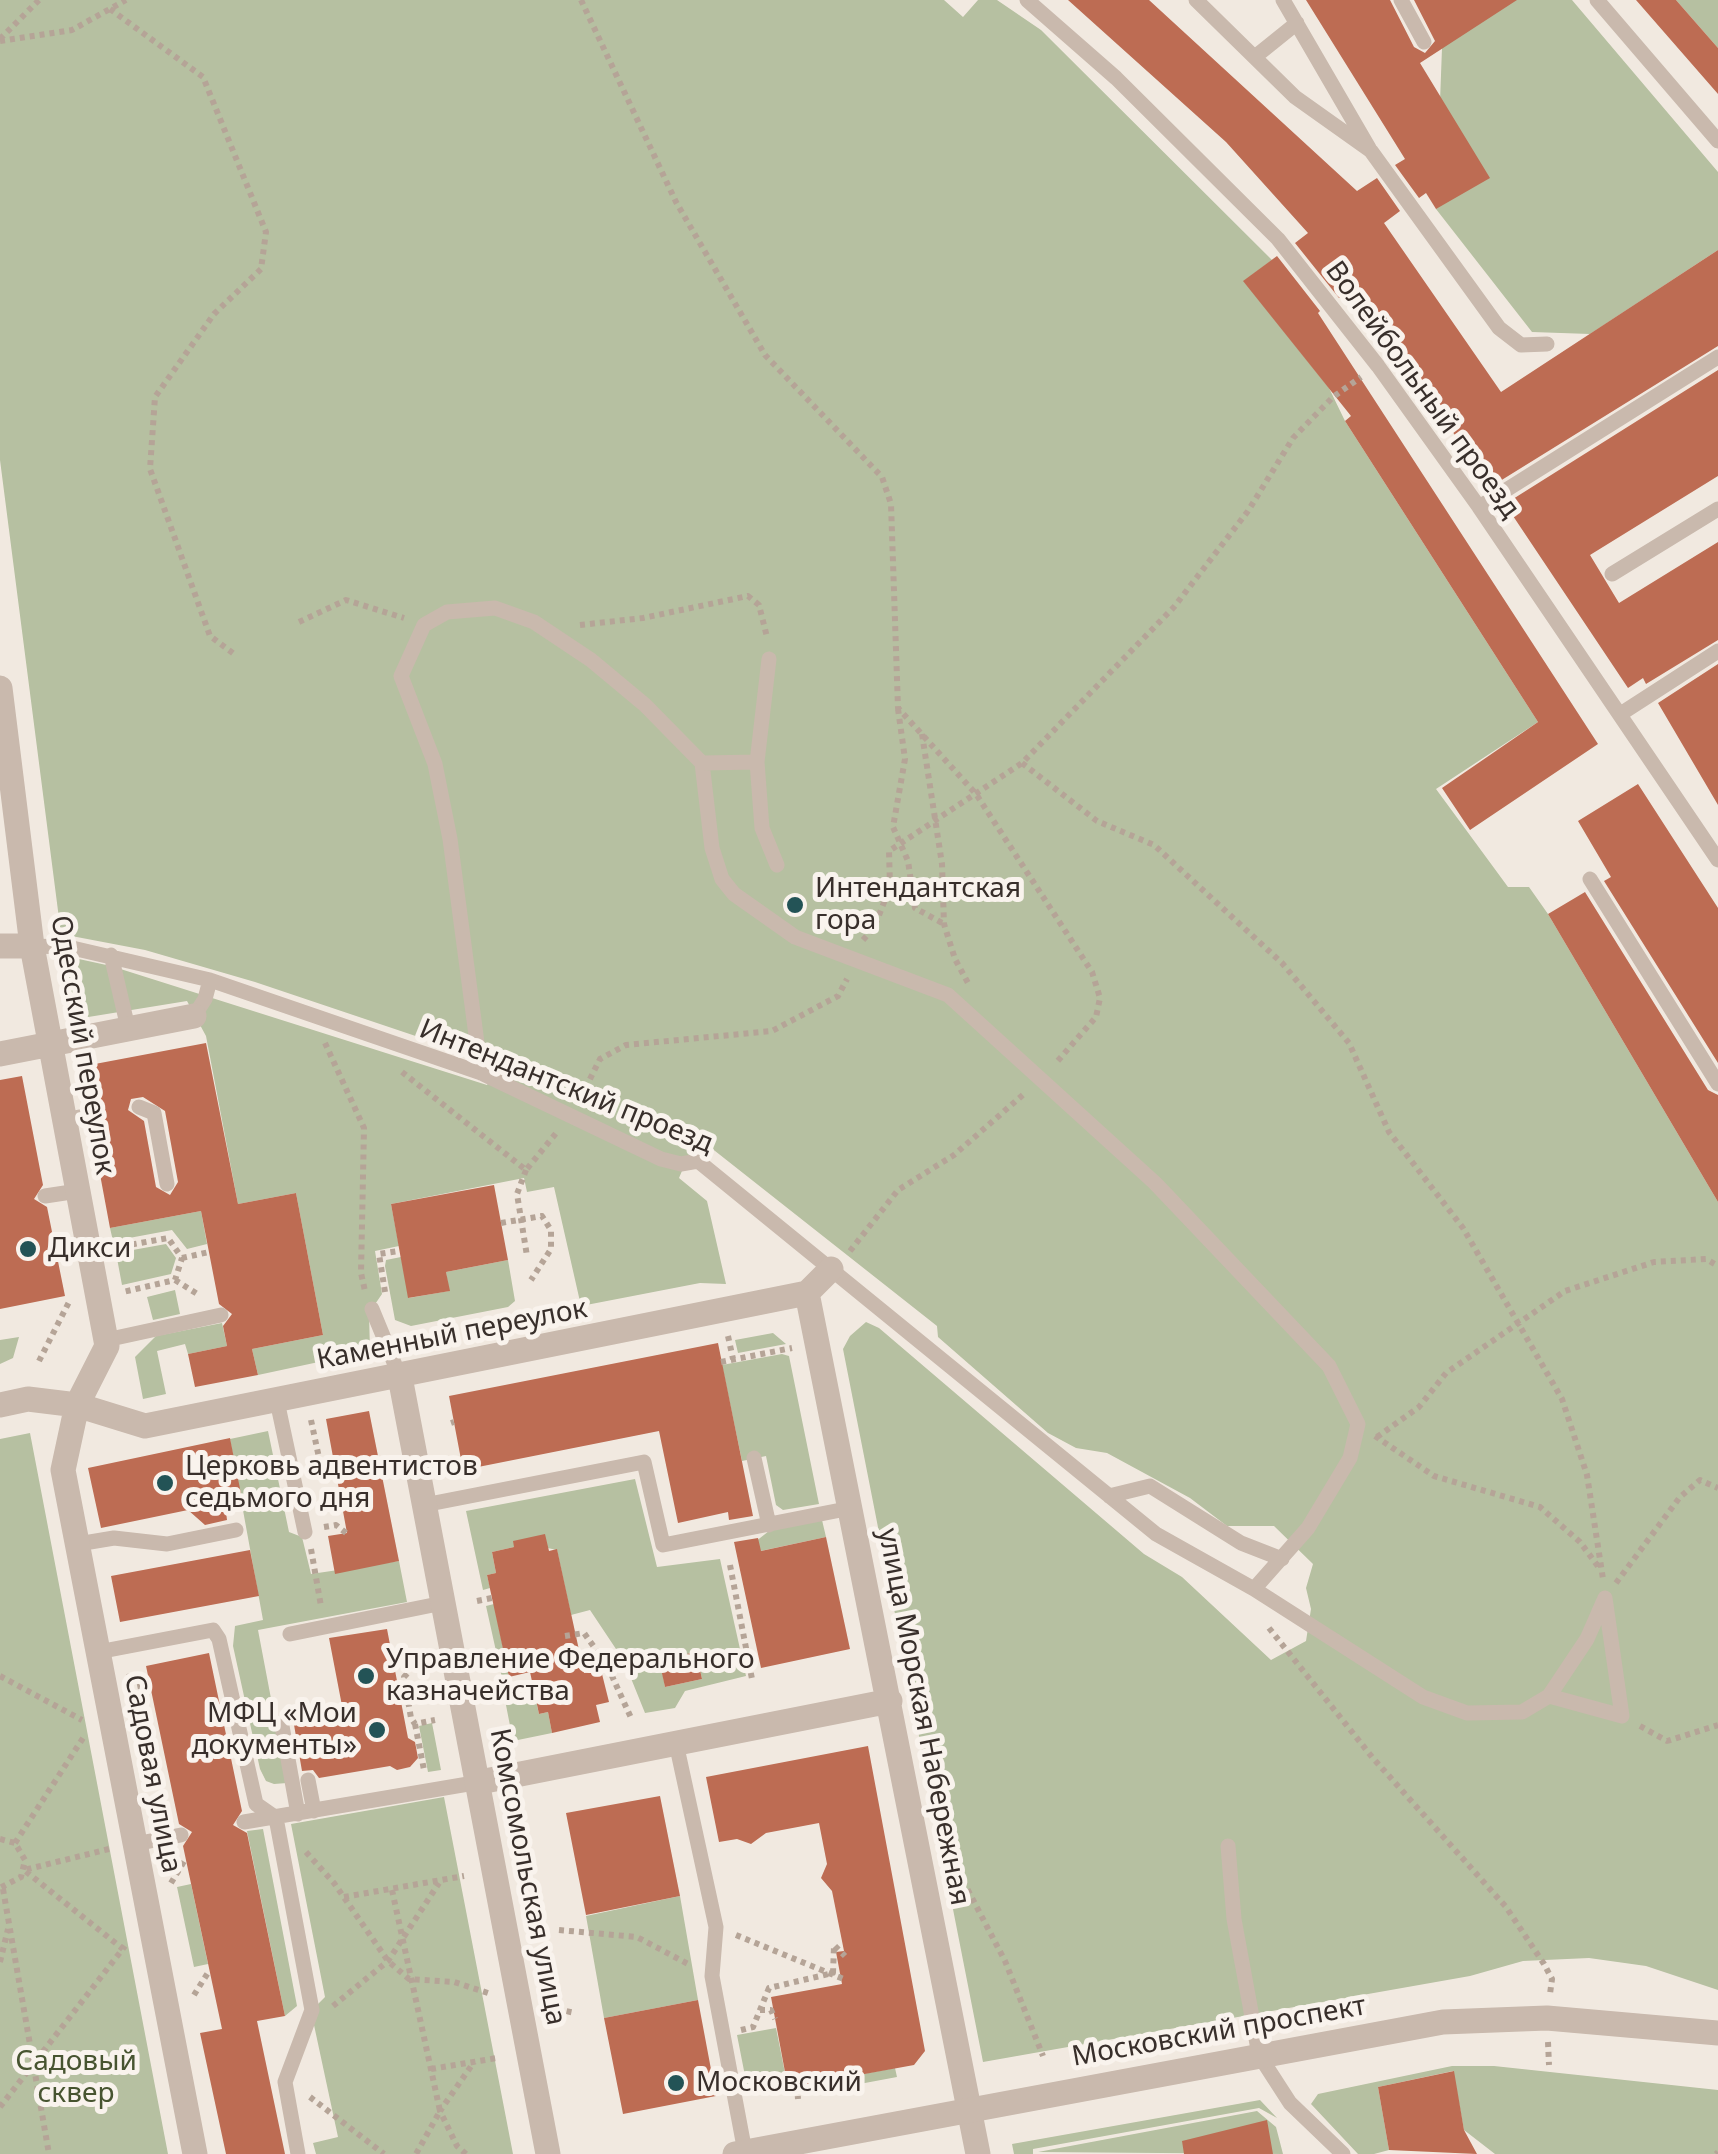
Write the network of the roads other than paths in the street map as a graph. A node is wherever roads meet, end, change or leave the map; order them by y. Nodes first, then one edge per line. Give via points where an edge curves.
1 (1027, 0) edge
2 (1196, 0) edge
3 (1283, 0) edge
4 (1401, 0) edge
5 (1597, 0) edge
6 (1297, 23) junction
7 (1424, 42) dead end
8 (1256, 56) junction
9 (1718, 141) edge
10 (1372, 152) junction
11 (1547, 344) dead end
12 (1718, 357) edge
13 (1479, 507) junction
14 (1718, 509) edge
15 (1612, 574) dead end
16 (1718, 651) edge
17 (769, 659) road end
18 (0, 688) edge
19 (1622, 713) junction
20 (758, 762) junction
21 (702, 763) junction
22 (1718, 860) edge
23 (777, 865) dead end
24 (1590, 879) dead end
25 (0, 946) edge
26 (32, 946) junction
27 (110, 955) junction
28 (210, 980) junction
29 (194, 1016) joint
30 (128, 1028) junction
31 (49, 1044) junction
32 (0, 1054) edge
33 (481, 1073) junction
34 (1718, 1084) edge
35 (139, 1107) dead end
36 (167, 1184) dead end
37 (78, 1191) junction
38 (45, 1196) dead end
39 (831, 1270) junction
40 (807, 1293) junction
41 (372, 1308) road end
42 (221, 1315) dead end
43 (106, 1340) junction
44 (400, 1377) junction
45 (278, 1401) junction
46 (0, 1405) edge
47 (76, 1405) junction
48 (754, 1458) dead end
49 (1108, 1496) junction
50 (424, 1505) junction
51 (850, 1508) junction
52 (769, 1525) junction
53 (236, 1530) dead end
54 (305, 1532) road end
55 (78, 1544) junction
56 (1282, 1559) junction
57 (1254, 1590) junction
58 (443, 1603) junction
59 (290, 1634) dead end
60 (98, 1652) junction
61 (1549, 1696) junction
62 (890, 1701) junction
63 (282, 1726) dead end
64 (676, 1743) junction
65 (308, 1780) dead end
66 (480, 1782) junction
67 (306, 1812) junction
68 (276, 1818) junction
69 (244, 1822) dead end
70 (177, 1836) road end
71 (125, 1846) junction
72 (1228, 1846) dead end
73 (1718, 2033) edge
74 (1259, 2055) junction
75 (970, 2109) junction
76 (740, 2153) edge
77 (195, 2154) edge
78 (298, 2154) edge
79 (548, 2154) edge
80 (978, 2154) edge
81 (1343, 2154) edge

1 - 13 lane, Волейбольный проезд via 1278,239
2 - 8 lane
3 - 6 lane
4 - 7 lane
5 - 9 lane
6 - 8 lane
6 - 10 lane
8 - 10 lane via 1295,97
10 - 11 lane via 1499,328 1521,345
12 - 13 lane
13 - 19 lane, Волейбольный проезд
14 - 15 lane
16 - 19 lane
17 - 20 lane
18 - 26 street, Одесский переулок
19 - 22 lane, Волейбольный проезд
20 - 21 lane
20 - 23 lane via 762,828
21 - 33 lane via 590,660 534,622 495,608 447,612 424,625 401,676 435,764
21 - 56 lane via 722,880 766,920 948,996 1155,1183 1328,1366 1358,1424 1350,1458
24 - 34 lane
25 - 26 street
26 - 27 lane, Интендантский проезд
26 - 31 street, Одесский переулок
27 - 28 lane, Интендантский проезд
27 - 30 lane
28 - 29 lane
28 - 33 lane, Интендантский проезд
29 - 30 street
30 - 31 street
31 - 32 street
31 - 37 street, Одесский переулок via 75,1118
33 - 39 lane, Интендантский проезд via 661,1159 698,1161
35 - 36 lane via 154,1113
37 - 38 lane
37 - 43 street, Одесский переулок
39 - 40 street
39 - 49 lane, Интендантский проезд
40 - 44 street, Каменный переулок
40 - 51 street, улица Морская Набережная
41 - 44 lane
42 - 43 lane
43 - 47 street
44 - 45 street, Каменный переулок
44 - 50 street, Комсомольская улица
45 - 47 street, Каменный переулок via 144,1426
45 - 54 lane
46 - 47 street, Каменный переулок via 28,1399
47 - 55 street, Садовая улица via 63,1470
48 - 52 lane
49 - 56 lane via 1150,1486 1241,1543
49 - 57 lane, Интендантский проезд via 1156,1534
50 - 52 lane via 644,1462 663,1545
50 - 58 street, Комсомольская улица
51 - 52 lane
51 - 62 street, улица Морская Набережная
53 - 55 lane via 168,1544 114,1538
55 - 60 street, Садовая улица
56 - 57 lane
57 - 61 lane, Интендантский проезд via 1423,1697 1467,1713 1522,1712
58 - 59 lane
58 - 66 street, Комсомольская улица
60 - 68 lane via 212,1630 256,1804
60 - 71 street, Садовая улица
61 - 61 lane via 1587,1639 1605,1598 1622,1716
62 - 64 street
62 - 75 street, улица Морская Набережная
63 - 67 lane
64 - 66 street
64 - 76 lane via 716,1927 712,1976
65 - 67 lane
66 - 67 lane
66 - 79 street, Комсомольская улица
67 - 68 lane
68 - 69 lane
68 - 78 lane via 312,2010 284,2082
70 - 71 lane
71 - 77 street, Садовая улица
72 - 74 lane
73 - 74 street, Московский проспект via 1547,2018 1443,2022
74 - 75 street, Московский проспект
74 - 81 lane via 1290,2103
75 - 76 street, Московский проспект
75 - 80 street, улица Морская Набережная

